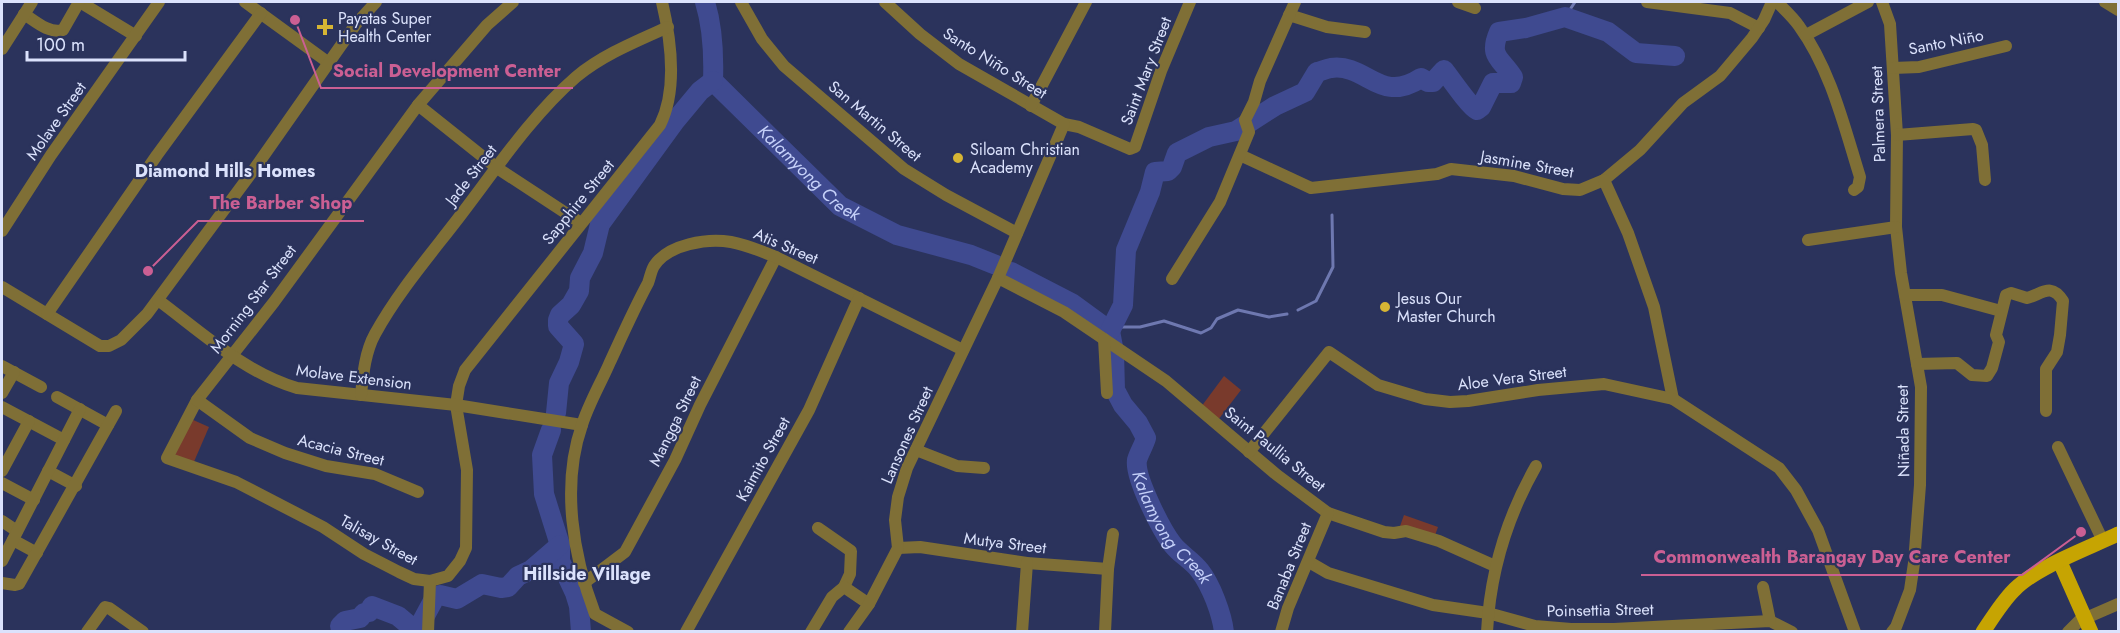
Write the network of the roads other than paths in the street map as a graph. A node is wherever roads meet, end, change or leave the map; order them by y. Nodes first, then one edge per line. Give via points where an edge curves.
1 (32, 2) edge
2 (80, 2) edge
3 (159, 2) edge
4 (245, 2) edge
5 (376, 2) edge
6 (513, 2) edge
7 (662, 2) edge
8 (741, 2) edge
9 (885, 2) edge
10 (1086, 2) edge
11 (1190, 2) edge
12 (1295, 2) edge
13 (1458, 2) edge
14 (1647, 2) edge
15 (1772, 2) edge
16 (1777, 2) edge
17 (1868, 2) edge
18 (1882, 2) edge
19 (2107, 2) edge
20 (1475, 8) dead end
21 (2118, 10) edge
22 (261, 13) junction
23 (24, 14) junction
24 (1289, 15) junction
25 (668, 27) junction
26 (1759, 28) junction
27 (1365, 32) dead end
28 (1806, 35) junction
29 (136, 36) junction
30 (2006, 46) dead end
31 (2, 49) edge
32 (329, 63) junction
33 (1893, 68) junction
34 (418, 105) junction
35 (1031, 106) junction
36 (1064, 124) junction
37 (1897, 135) junction
38 (1240, 155) junction
39 (496, 168) junction
40 (1604, 180) junction
41 (1985, 180) dead end
42 (1854, 190) dead end
43 (581, 223) junction
44 (1896, 227) junction
45 (2, 231) edge
46 (1017, 233) junction
47 (1808, 240) dead end
48 (776, 257) junction
49 (998, 278) junction
50 (1172, 279) dead end
51 (2, 287) edge
52 (1905, 295) junction
53 (859, 298) junction
54 (158, 300) junction
55 (2001, 311) junction
56 (47, 314) junction
57 (1110, 344) junction
58 (963, 350) junction
59 (231, 355) junction
60 (1917, 364) junction
61 (2, 366) edge
62 (14, 372) junction
63 (41, 387) dead end
64 (2, 393) edge
65 (1107, 393) dead end
66 (361, 395) junction
67 (57, 397) dead end
68 (1673, 399) junction
69 (197, 400) junction
70 (456, 405) junction
71 (2, 407) edge
72 (80, 409) junction
73 (116, 411) dead end
74 (2046, 411) dead end
75 (29, 421) junction
76 (108, 425) junction
77 (582, 425) junction
78 (64, 440) junction
79 (2058, 447) dead end
80 (916, 450) junction
81 (1249, 452) junction
82 (167, 458) joint
83 (1536, 466) dead end
84 (984, 468) dead end
85 (2, 471) edge
86 (48, 471) junction
87 (2, 483) edge
88 (76, 486) junction
89 (418, 492) dead end
90 (34, 500) junction
91 (1328, 513) junction
92 (2, 521) edge
93 (818, 528) dead end
94 (1113, 534) dead end
95 (2118, 534) edge
96 (15, 535) junction
97 (2103, 541) junction
98 (898, 548) junction
99 (37, 553) junction
100 (2, 561) edge
101 (1309, 562) junction
102 (2060, 562) junction
103 (1027, 563) junction
104 (1495, 566) junction
105 (1108, 568) junction
106 (430, 582) junction
107 (2, 583) edge
108 (584, 583) junction
109 (844, 587) junction
110 (1763, 587) dead end
111 (869, 604) junction
112 (2118, 604) edge
113 (1488, 613) junction
114 (1770, 621) junction
115 (2088, 625) edge
116 (428, 626) edge
117 (1704, 628) edge
118 (87, 632) edge
119 (144, 632) edge
120 (628, 632) edge
121 (686, 632) edge
122 (812, 632) edge
123 (849, 632) edge
124 (1022, 632) edge
125 (1105, 632) edge
126 (1281, 632) edge
127 (1487, 632) edge
128 (1792, 632) edge
129 (1855, 632) edge
130 (1892, 632) edge
131 (1983, 632) edge
132 (2068, 632) edge

1 - 23 street
2 - 23 street via 58,32
2 - 29 street
3 - 29 street, Molave Street
4 - 22 street
5 - 32 street
6 - 34 street, Morning Star Street via 480,32
7 - 25 street, Sapphire Street
8 - 46 street, San Martin Street via 762,39 784,66 904,169
9 - 35 street, Santo Niño Street via 959,64
10 - 35 street
11 - 36 street, Saint Mary Street via 1161,71 1136,147 1130,150
12 - 24 street
13 - 20 street
14 - 26 street via 1730,13
15 - 26 street, Jasmine Street
16 - 28 street
17 - 28 street
18 - 33 street, Palmera Street via 1890,24
19 - 21 street
22 - 32 street
22 - 56 street
23 - 31 street
24 - 27 street via 1327,27
24 - 38 street via 1260,81
25 - 39 street, Jade Street via 579,75 552,99
25 - 43 street, Sapphire Street via 667,111 633,161
26 - 40 street, Jasmine Street via 1720,76 1683,103 1640,150
28 - 42 street via 1832,88 1860,177
29 - 45 street, Molave Street
30 - 33 street, Santo Niño via 1919,67
32 - 54 street
33 - 37 street, Palmera Street
34 - 39 street
34 - 59 street, Morning Star Street
35 - 36 street, Santo Niño Street
36 - 46 street, Lansones Street
37 - 41 street via 1976,130 1982,146
37 - 44 street, Palmera Street
38 - 40 street, Jasmine Street via 1311,188 1437,174 1451,169 1514,176 1563,189 1580,190
38 - 50 street via 1220,202
39 - 43 street
39 - 66 street, Jade Street via 374,335
40 - 68 street via 1654,307
43 - 70 street, Sapphire Street via 465,370
44 - 47 street
44 - 52 street, Niñada Street
46 - 49 street, Lansones Street
48 - 53 street, Atis Street
48 - 77 street, Atis Street via 729,242 696,243 672,249 655,265
48 - 108 street, Mangga Street via 625,552
49 - 57 street, Saint Paullia Street via 1064,312
49 - 58 street, Lansones Street
51 - 56 street
52 - 55 street via 1942,295
52 - 60 street, Niñada Street
53 - 58 street, Atis Street
53 - 121 street, Kaimito Street via 809,410
54 - 56 street via 134,329 109,346 100,346
54 - 59 street, Molave Extension
55 - 60 street via 1996,335 1999,342 1990,375 1972,375 1957,363
55 - 74 street via 2006,295 2011,293 2027,298 2054,291 2063,301 2057,352 2046,369
57 - 65 street
57 - 81 street, Saint Paullia Street via 1166,381
58 - 80 street, Lansones Street
59 - 66 street, Molave Extension via 275,382
59 - 69 street, Morning Star Street
60 - 130 street, Niñada Street via 1921,387 1918,526 1910,590
61 - 62 street
62 - 63 street
62 - 64 street
66 - 70 street, Molave Extension
67 - 72 street
68 - 81 street, Aloe Vera Street via 1604,384 1468,401 1425,399 1378,385 1329,352
68 - 129 street via 1779,468 1818,530
69 - 82 street, Morning Star Street
69 - 89 street, Acacia Street via 250,438 276,449 326,466 375,474
70 - 77 street, Molave Extension
70 - 106 street, Talisay Street via 467,470 466,548 448,576
71 - 75 street
72 - 76 street
72 - 78 street
73 - 76 street
75 - 78 street
75 - 85 street
76 - 88 street
77 - 108 street, Atis Street via 572,479 575,539
78 - 86 street
79 - 97 street
80 - 84 street via 957,465
80 - 98 street, Lansones Street via 898,497
81 - 91 street, Saint Paullia Street
82 - 106 street, Talisay Street via 236,482 323,527 364,554 414,579
83 - 104 street via 1521,492
86 - 88 street
86 - 90 street
87 - 90 street
88 - 99 street
90 - 96 street
91 - 101 street, Banaba Street
91 - 104 street, Saint Paullia Street via 1384,532 1406,531 1439,541
92 - 96 street
93 - 109 street via 851,551 850,574
94 - 105 street
95 - 97 main road
96 - 99 street
96 - 100 street
97 - 102 main road
98 - 103 street, Mutya Street via 920,547
98 - 111 street
99 - 107 street via 20,584
101 - 113 street, Poinsettia Street via 1328,573 1433,605
101 - 126 street, Banaba Street
102 - 115 main road
102 - 131 main road via 2014,590
103 - 105 street, Mutya Street
103 - 124 street
104 - 113 street
105 - 125 street
106 - 116 street
108 - 120 street, Atis Street via 595,614
109 - 111 street
109 - 122 street via 832,597
110 - 114 street
111 - 123 street
112 - 115 street
113 - 117 street, Poinsettia Street via 1535,626 1571,629
113 - 127 street
114 - 117 street, Poinsettia Street
114 - 128 street, Poinsettia Street
115 - 132 street via 2074,624
118 - 119 street via 105,607

